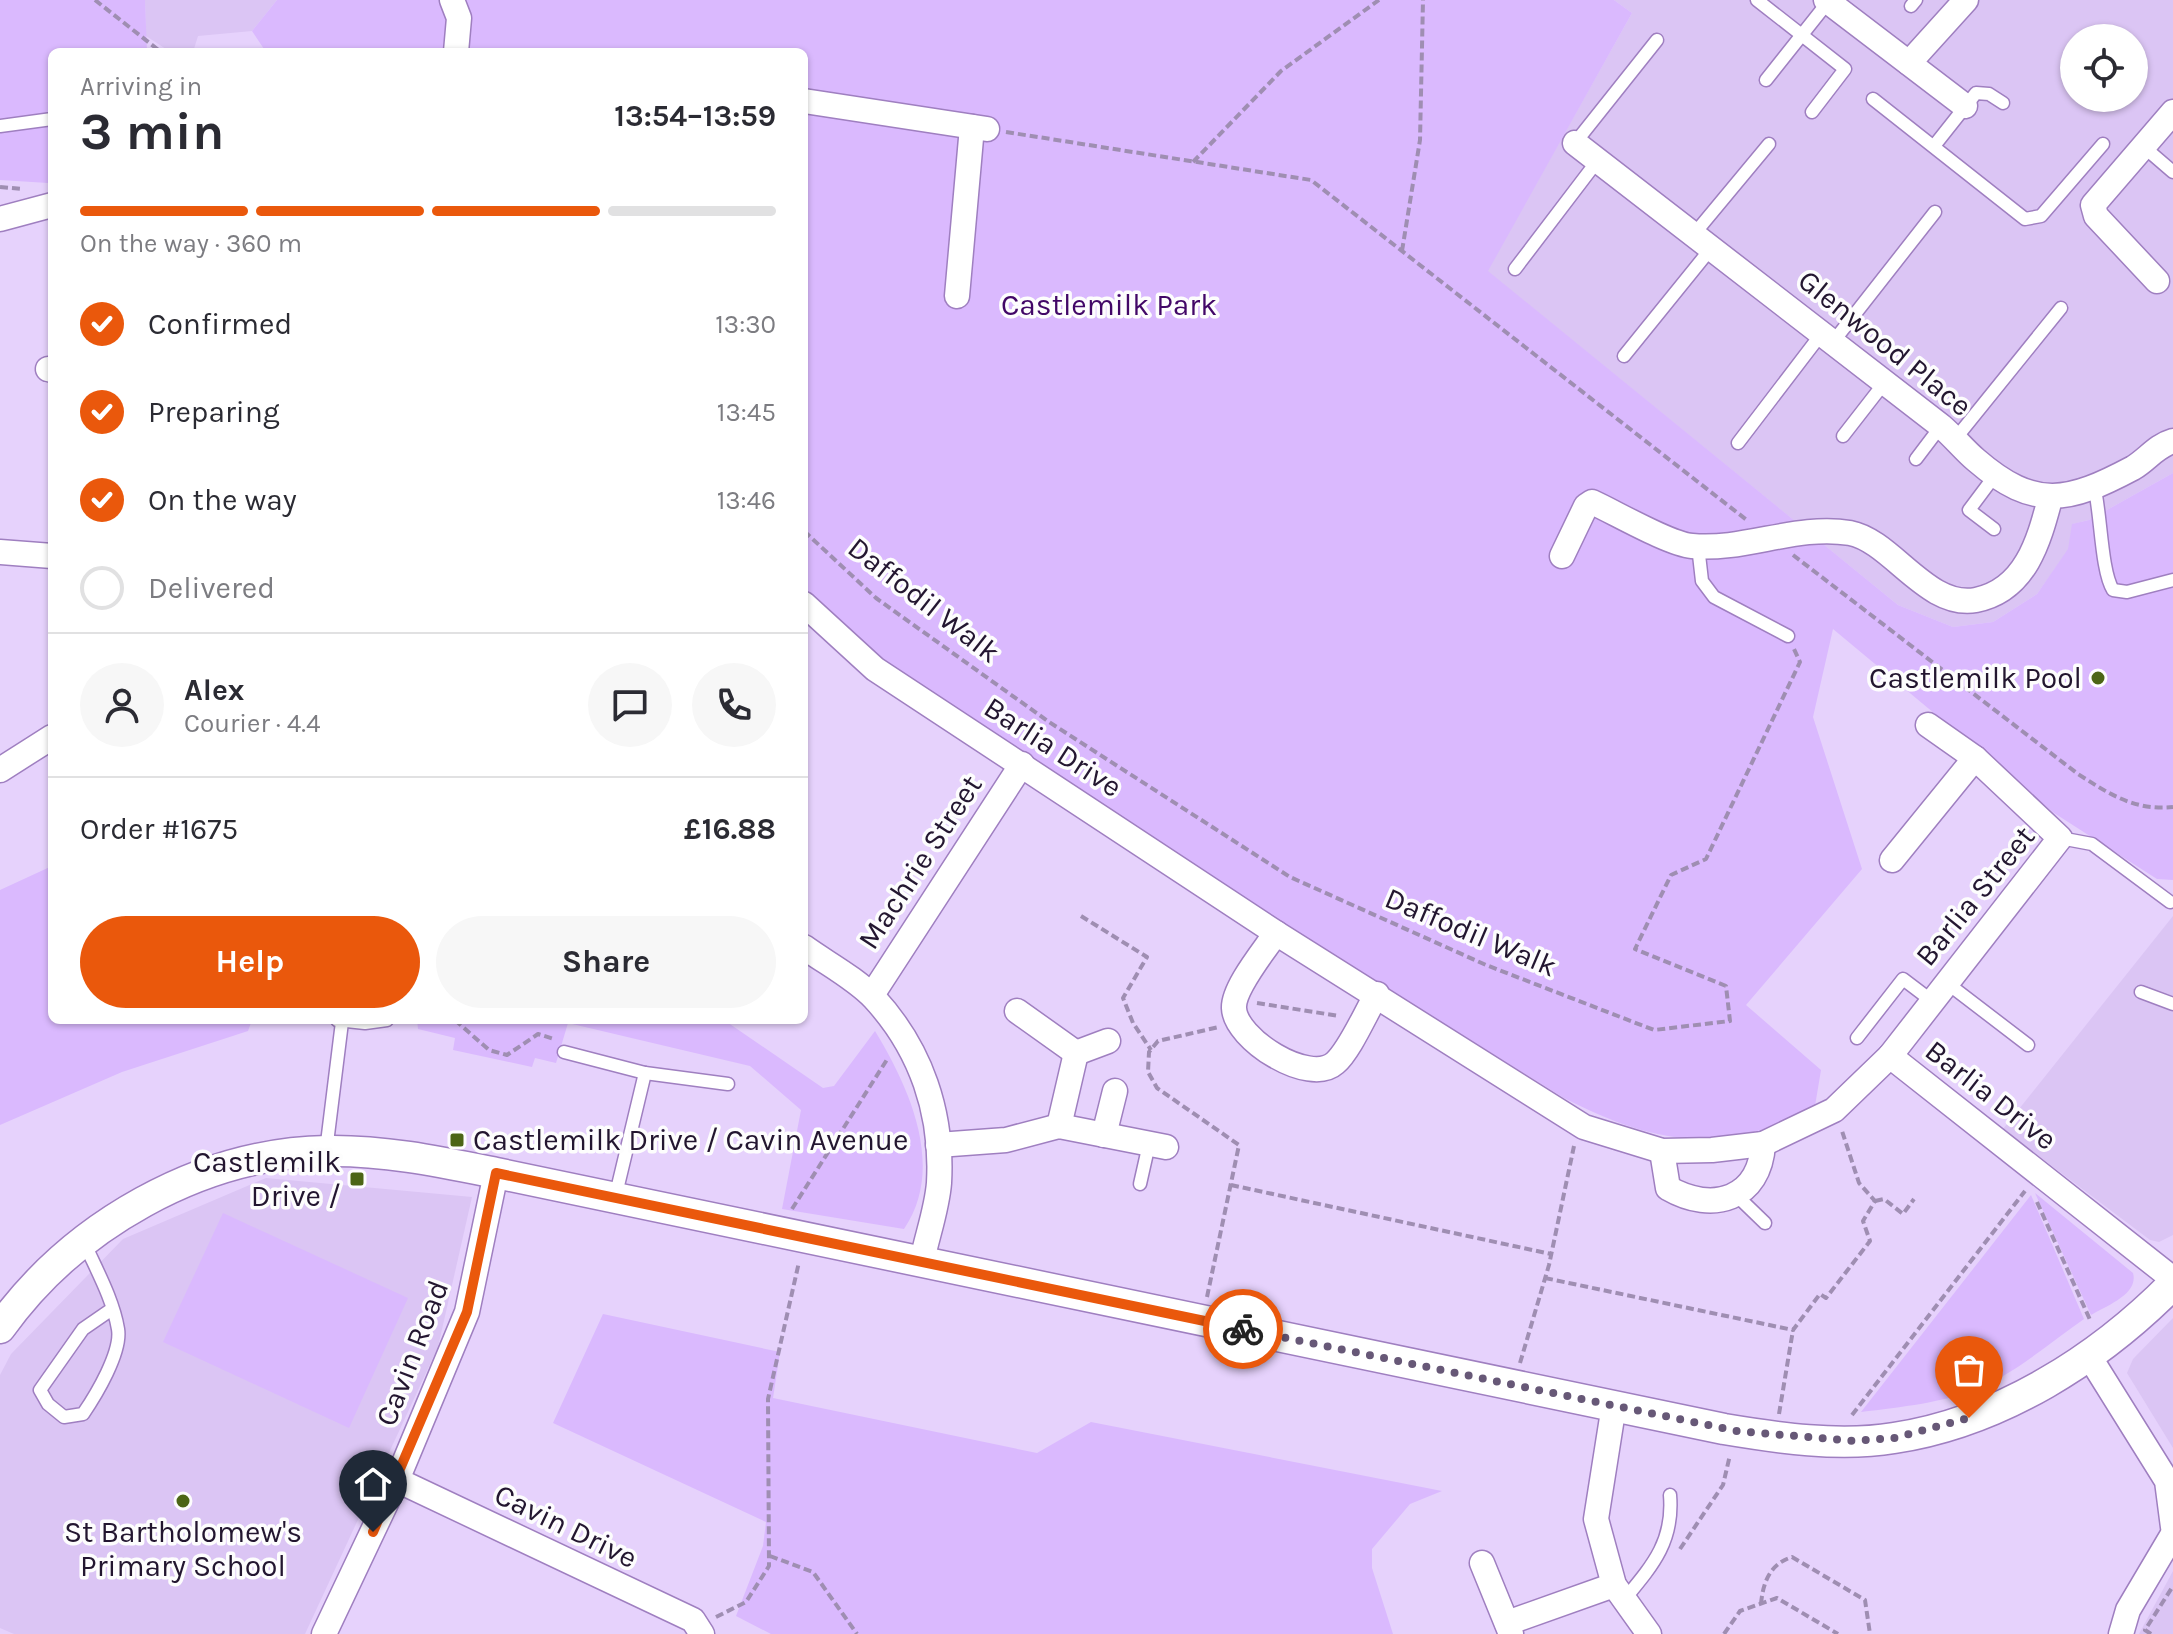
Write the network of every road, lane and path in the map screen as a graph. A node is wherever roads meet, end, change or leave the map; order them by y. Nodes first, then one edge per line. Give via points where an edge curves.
1 (95, 0) edge
2 (452, 0) edge
3 (1379, 0) edge
4 (1423, 0) edge
5 (1757, 0) edge
6 (1827, 1) edge
7 (1964, 1) edge
8 (1802, 35) junction
9 (1657, 40) dead end
10 (156, 48) edge
11 (456, 48) edge
12 (1909, 63) junction
13 (1766, 80) dead end
14 (1873, 99) dead end
15 (808, 102) edge
16 (2003, 103) dead end
17 (1965, 106) junction
18 (1812, 112) dead end
19 (2173, 112) edge
20 (48, 120) edge
21 (0, 126) edge
22 (980, 128) junction
23 (1575, 143) joint
24 (1769, 144) dead end
25 (2103, 144) dead end
26 (1934, 146) junction
27 (2144, 147) junction
28 (1598, 160) junction
29 (1193, 162) junction
30 (2173, 172) edge
31 (48, 206) edge
32 (1935, 212) dead end
33 (0, 219) edge
34 (1704, 240) junction
35 (1402, 251) junction
36 (1515, 269) dead end
37 (2157, 281) dead end
38 (957, 296) dead end
39 (2061, 308) dead end
40 (1828, 337) junction
41 (1624, 356) dead end
42 (1885, 382) junction
43 (1948, 432) junction
44 (1843, 436) dead end
45 (2173, 441) edge
46 (1738, 443) dead end
47 (1916, 459) dead end
48 (1996, 474) junction
49 (2094, 485) junction
50 (2050, 499) junction
51 (1994, 529) dead end
52 (808, 535) edge
53 (1772, 539) junction
54 (1698, 546) junction
55 (0, 552) edge
56 (48, 556) edge
57 (1562, 556) dead end
58 (2173, 580) edge
59 (808, 608) edge
60 (1788, 636) joint
61 (1928, 725) dead end
62 (48, 740) edge
63 (1975, 758) junction
64 (1022, 764) junction
65 (0, 770) edge
66 (2173, 807) edge
67 (2060, 838) junction
68 (1892, 860) dead end
69 (2170, 902) dead end
70 (1081, 916) dead end
71 (1276, 933) junction
72 (808, 950) edge
73 (1940, 992) junction
74 (2141, 992) dead end
75 (1377, 994) junction
76 (872, 995) junction
77 (1235, 999) junction
78 (2173, 1004) edge
79 (1017, 1011) dead end
80 (1362, 1020) junction
81 (339, 1024) edge
82 (460, 1024) edge
83 (1237, 1024) junction
84 (903, 1036) junction
85 (1857, 1038) dead end
86 (1108, 1041) dead end
87 (2028, 1045) dead end
88 (1151, 1050) junction
89 (564, 1052) joint
90 (1076, 1053) junction
91 (1890, 1056) junction
92 (645, 1073) junction
93 (728, 1084) dead end
94 (1115, 1091) dead end
95 (1834, 1110) junction
96 (1059, 1126) junction
97 (1584, 1127) junction
98 (1104, 1135) junction
99 (1763, 1144) junction
100 (938, 1145) junction
101 (1158, 1146) joint
102 (326, 1151) junction
103 (1662, 1151) junction
104 (496, 1173) junction
105 (1140, 1184) dead end
106 (1231, 1185) junction
107 (1735, 1194) junction
108 (615, 1198) junction
109 (1914, 1199) dead end
110 (1875, 1201) junction
111 (1765, 1223) dead end
112 (791, 1234) junction
113 (84, 1242) junction
114 (1551, 1254) junction
115 (922, 1261) junction
116 (1545, 1278) junction
117 (2173, 1282) edge
118 (112, 1309) junction
119 (1202, 1321) junction
120 (0, 1328) edge
121 (1793, 1330) junction
122 (2096, 1351) junction
123 (1514, 1385) junction
124 (1614, 1405) junction
125 (1737, 1431) junction
126 (1775, 1435) junction
127 (1832, 1441) junction
128 (2170, 1479) edge
129 (397, 1480) junction
130 (1670, 1495) dead end
131 (2173, 1527) edge
132 (2173, 1534) edge
133 (1679, 1551) dead end
134 (769, 1555) junction
135 (1482, 1563) dead end
136 (2173, 1586) edge
137 (1618, 1593) junction
138 (1761, 1604) junction
139 (1509, 1629) edge
140 (700, 1631) edge
141 (324, 1634) edge
142 (857, 1634) edge
143 (1649, 1634) edge
144 (1724, 1634) edge
145 (1838, 1634) edge
146 (1870, 1634) edge
147 (2121, 1634) edge
148 (2151, 1634) edge

1 - 10 path
2 - 11 street via 459,18
3 - 29 path via 1281,71
4 - 35 path via 1420,140
5 - 8 lane
6 - 8 lane
6 - 12 street
7 - 12 street
8 - 13 lane
8 - 18 lane via 1845,69
9 - 23 lane
12 - 17 street
14 - 26 lane
15 - 22 street
16 - 17 lane via 1982,91
17 - 26 lane
19 - 27 street
20 - 21 lane
22 - 29 path
22 - 38 street
23 - 28 street, Glenwood Place
24 - 34 lane
25 - 26 lane via 2041,216 2031,220
27 - 30 lane
27 - 37 street via 2093,205 2096,216
28 - 34 street, Glenwood Place
28 - 36 lane
29 - 35 path via 1311,180
31 - 33 street
32 - 40 lane
34 - 40 street, Glenwood Place
34 - 41 lane
35 - 53 path
39 - 43 lane
40 - 42 street, Glenwood Place
40 - 46 lane
42 - 43 street, Glenwood Place
42 - 44 lane
43 - 47 lane
43 - 48 street, Glenwood Place
45 - 49 street
48 - 50 street, Glenwood Place
48 - 51 lane via 1969,510
49 - 50 street
49 - 58 lane via 2106,579 2113,590 2127,592
50 - 53 street via 2035,555 1999,592 1973,601 1927,586 1851,533 1798,533
52 - 60 path, Daffodil Walk via 876,598 1012,695 1290,877 1486,965 1654,1030 1730,1021 1726,986 1635,949 1671,875 1706,859 1800,662
53 - 54 street
53 - 66 path via 2078,774 2114,797 2149,809
54 - 57 street via 1592,502
54 - 60 lane via 1702,581 1714,597
55 - 56 street
59 - 64 street, Barlia Drive via 875,669
61 - 63 street
62 - 65 street
63 - 67 street
63 - 68 street
64 - 71 street, Barlia Drive
64 - 76 street, Machrie Street
67 - 69 lane, Barlia Street via 2092,844
67 - 73 street, Barlia Street
70 - 88 path via 1147,957 1123,998
71 - 75 street, Barlia Drive
71 - 77 street
72 - 76 street
73 - 85 lane via 1903,979
73 - 87 lane
73 - 91 street, Barlia Street
74 - 78 lane
75 - 80 street
75 - 97 street, Barlia Drive
76 - 84 street
77 - 80 path
77 - 83 street
79 - 90 street
80 - 83 street via 1336,1063 1322,1070 1286,1062
81 - 102 lane
82 - 89 path via 489,1050 507,1055 538,1034 557,1040
83 - 88 path via 1158,1041
84 - 100 street via 930,1092
84 - 112 path
86 - 90 street
88 - 106 path via 1148,1072 1157,1088 1239,1145
89 - 92 lane
90 - 96 street
91 - 95 street, Barlia Drive
91 - 117 street, Barlia Drive
92 - 93 lane
92 - 108 lane
94 - 98 street
95 - 99 street, Barlia Drive
95 - 110 path via 1859,1183
96 - 98 street
96 - 100 street via 1006,1140
97 - 103 street, Barlia Drive
97 - 114 path via 1573,1148
98 - 101 street
99 - 103 street, Barlia Drive
99 - 107 street via 1756,1178
100 - 115 street via 939,1185
101 - 105 lane
102 - 104 street via 420,1158
102 - 113 street via 242,1163 185,1182
103 - 107 street via 1668,1188 1697,1201
104 - 108 street
104 - 129 street, Cavin Road via 467,1312
106 - 114 path
106 - 119 path
107 - 111 lane
108 - 112 street
109 - 110 path via 1903,1214 1884,1199
110 - 121 path via 1863,1221 1870,1241 1826,1298 1820,1294
112 - 115 street
112 - 134 path via 768,1399
113 - 118 lane
113 - 120 street via 47,1271
114 - 116 path
115 - 119 street
116 - 121 path
116 - 123 path
117 - 122 street
118 - 118 lane via 119,1332 102,1387 83,1414 64,1417 40,1390 83,1329
119 - 123 street
121 - 126 path
122 - 127 street via 2039,1386 1969,1418 1894,1438
122 - 127 path via 2030,1185
122 - 128 street
123 - 124 street
124 - 125 street
124 - 137 street via 1596,1519
125 - 126 street
125 - 133 path via 1723,1485
126 - 127 street
128 - 131 street
129 - 140 street, Cavin Drive via 693,1620
129 - 141 street, Cavin Road
130 - 137 lane via 1673,1524 1650,1568
132 - 147 street via 2128,1610
134 - 140 path via 769,1566 746,1602
134 - 142 path via 813,1572
135 - 139 street
136 - 148 path via 2145,1630
137 - 139 street
137 - 143 street
138 - 144 path via 1740,1611
138 - 145 path via 1777,1598
138 - 146 path via 1763,1584 1779,1561 1792,1557 1865,1600

